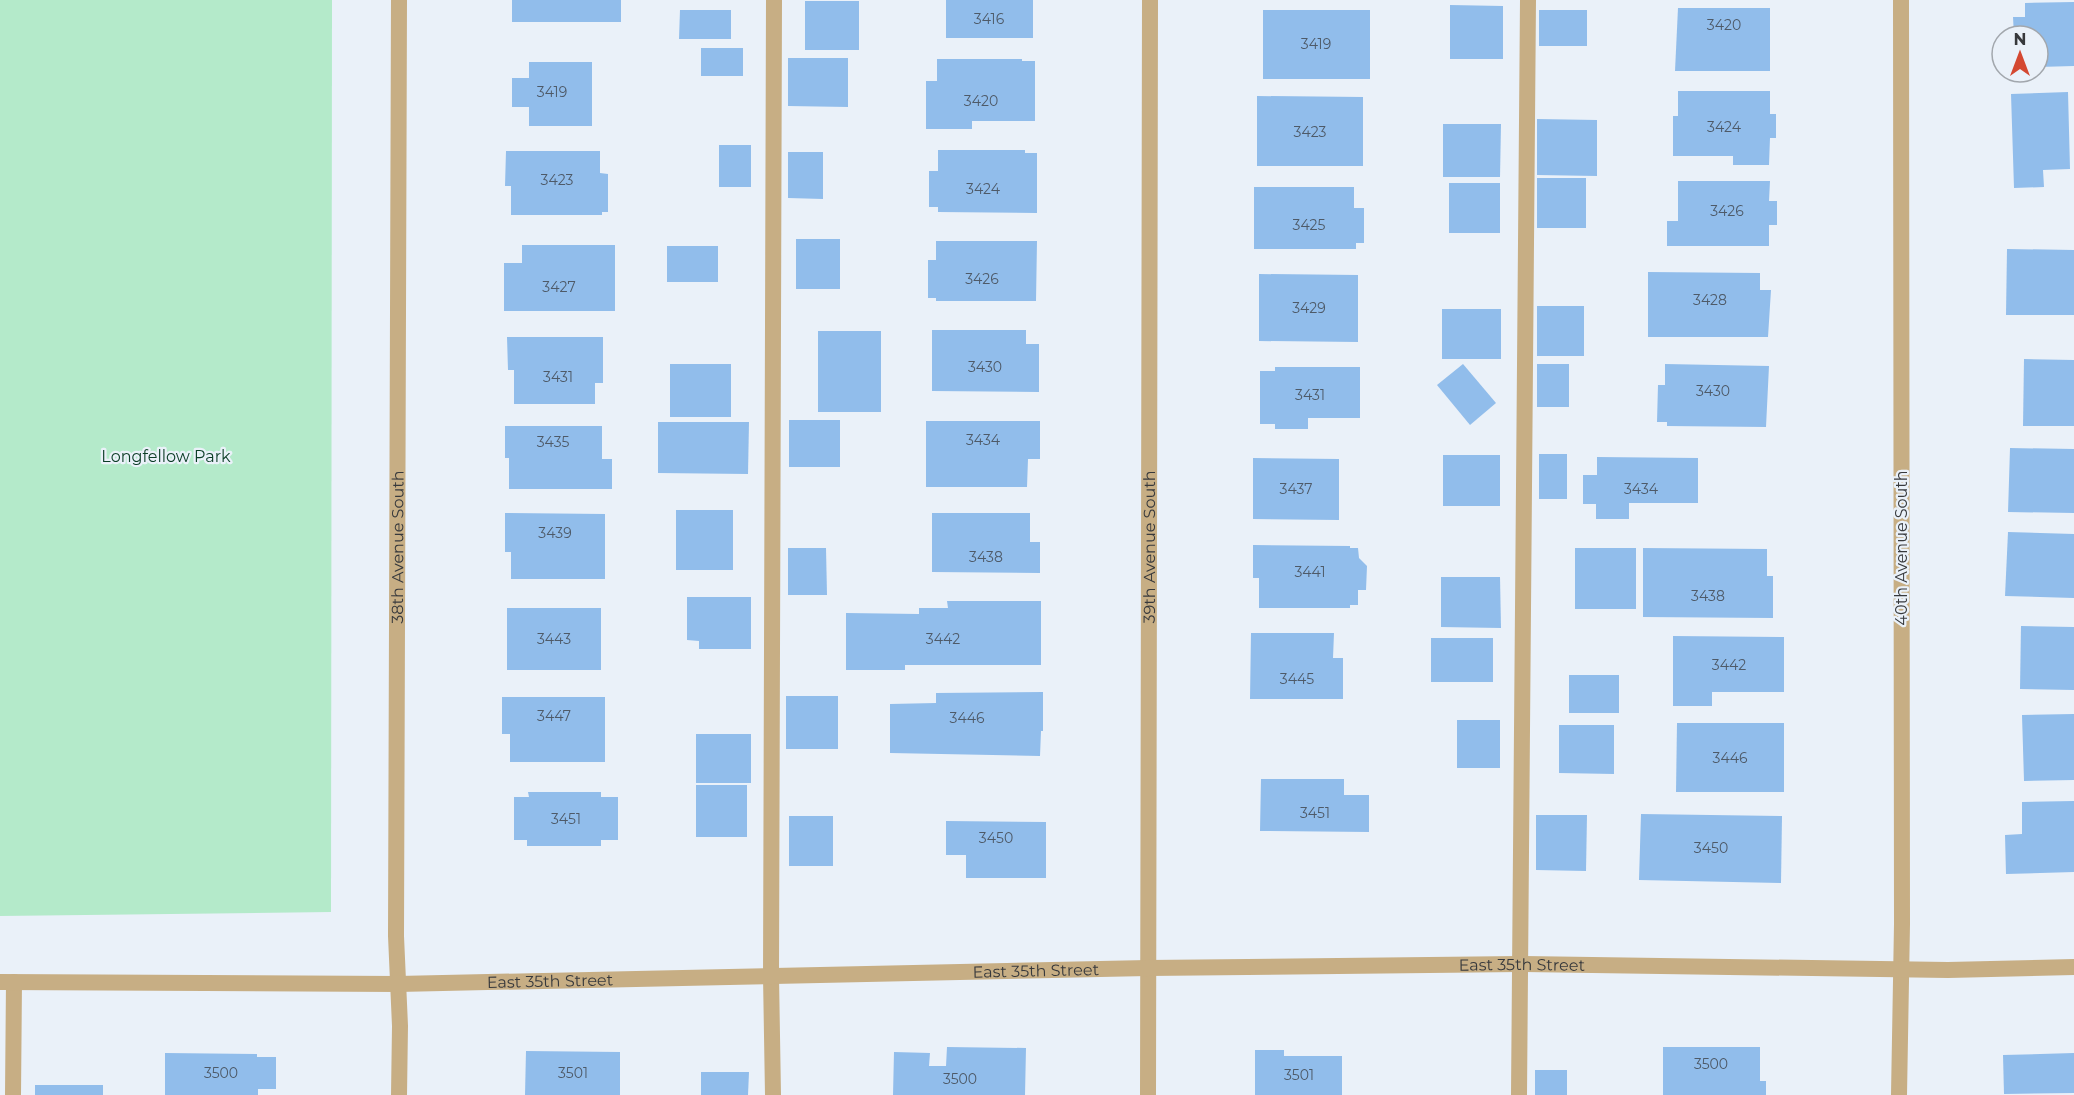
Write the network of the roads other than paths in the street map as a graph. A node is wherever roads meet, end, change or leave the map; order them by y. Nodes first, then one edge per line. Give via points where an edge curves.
1 (399, 0) edge
2 (774, 0) edge
3 (1150, 0) edge
4 (1528, 0) edge
5 (1901, 0) edge
6 (1520, 964) junction
7 (2074, 967) edge
8 (1148, 968) junction
9 (1901, 969) junction
10 (771, 976) junction
11 (7, 982) edge
12 (398, 984) junction
13 (13, 1095) edge
14 (399, 1095) edge
15 (772, 1095) edge
16 (1148, 1095) edge
17 (1519, 1095) edge
18 (1899, 1095) edge

1 - 12 street, 38th Avenue South
2 - 10 street
3 - 8 street, 39th Avenue South
4 - 6 street
5 - 9 street, 40th Avenue South
6 - 8 street, East 35th Street
6 - 9 street, East 35th Street
6 - 17 street
7 - 9 street, East 35th Street
8 - 10 street, East 35th Street
8 - 16 street, 39th Avenue South
9 - 18 street, 40th Avenue South
10 - 12 street, East 35th Street
10 - 15 street
11 - 12 street, East 35th Street
11 - 13 street
12 - 14 street, 38th Avenue South

